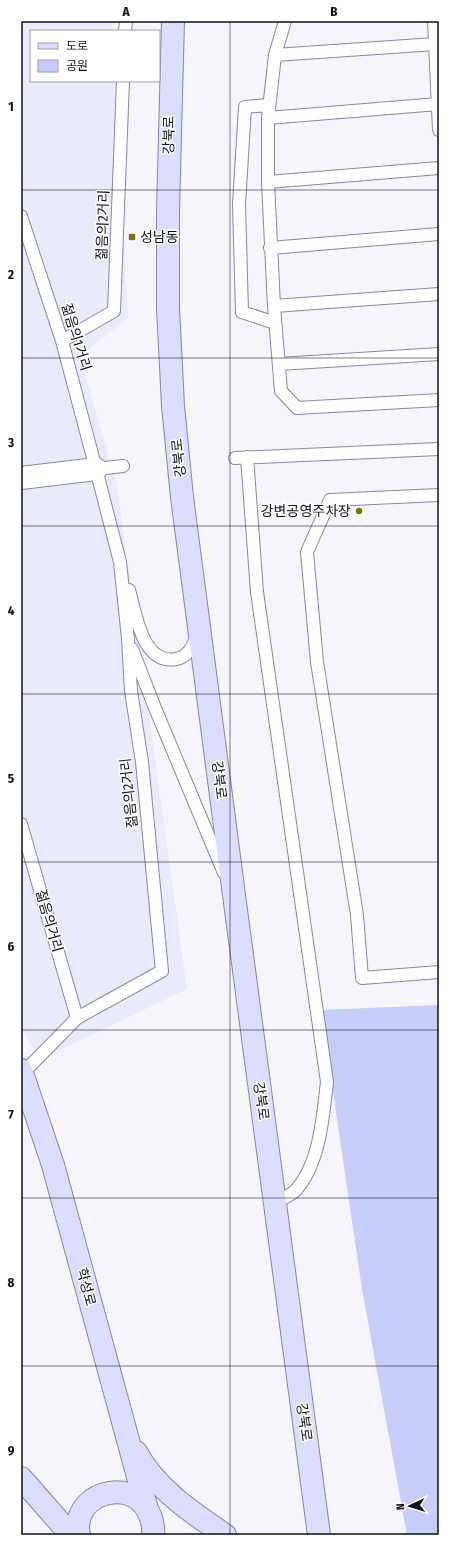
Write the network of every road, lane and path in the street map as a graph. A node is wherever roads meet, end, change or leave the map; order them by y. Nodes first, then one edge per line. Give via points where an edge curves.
1 (173, 21) edge
2 (285, 21) edge
3 (434, 21) edge
4 (435, 44) junction
5 (275, 55) junction
6 (123, 82) edge
7 (438, 104) junction
8 (269, 105) junction
9 (268, 118) junction
10 (439, 130) edge
11 (439, 168) edge
12 (268, 182) junction
13 (21, 216) edge
14 (439, 234) edge
15 (270, 248) junction
16 (439, 294) edge
17 (274, 306) junction
18 (275, 323) junction
19 (62, 341) junction
20 (439, 354) edge
21 (279, 364) junction
22 (439, 400) edge
23 (439, 449) edge
24 (123, 466) dead end
25 (96, 469) junction
26 (21, 478) edge
27 (439, 495) edge
28 (120, 562) junction
29 (199, 626) junction
30 (128, 639) junction
31 (21, 824) edge
32 (234, 895) junction
33 (439, 972) edge
34 (77, 1018) junction
35 (22, 1071) edge
36 (274, 1203) junction
37 (125, 1433) junction
38 (21, 1478) edge
39 (182, 1506) junction
40 (150, 1517) edge
41 (71, 1535) edge
42 (79, 1535) edge
43 (225, 1535) edge
44 (320, 1535) edge

1 - 29 main road, 강북로 via 168,308 173,406
2 - 5 lane
3 - 4 lane
4 - 5 lane
4 - 7 lane
5 - 8 lane
6 - 19 lane, 젊음의2거리 via 114,311
7 - 9 lane
7 - 10 lane
8 - 9 lane
8 - 18 lane via 245,107 239,204 242,312
9 - 12 lane
11 - 12 lane
12 - 15 lane
13 - 19 lane, 젊음의1거리
14 - 15 lane
15 - 17 lane
16 - 17 lane
17 - 18 lane
18 - 21 lane
19 - 25 lane, 젊음의1거리
20 - 21 lane
21 - 22 lane via 281,391 297,408
23 - 36 lane via 241,457 257,592 327,1082 321,1129 309,1172 295,1191
24 - 25 lane
25 - 26 street
25 - 28 lane, 젊음의2거리
27 - 33 lane via 330,500 307,552 317,662 357,915 362,978
28 - 29 lane via 142,636 158,658 180,659 189,652
28 - 30 lane, 젊음의2거리
29 - 32 main road, 강북로
30 - 32 lane
30 - 34 lane, 젊음의2거리 via 131,691 142,762 162,971
31 - 34 lane, 젊음의거리
32 - 36 main road, 강북로
34 - 35 lane, 젊음의2거리
35 - 37 main road, 학성로 via 54,1166
36 - 44 main road, 강북로
37 - 39 main road via 142,1462
37 - 40 main road, 학성로
38 - 41 main road
39 - 40 main road via 153,1492
39 - 43 main road
40 - 42 main road via 137,1498 126,1493 103,1494 92,1500 84,1509 79,1520

